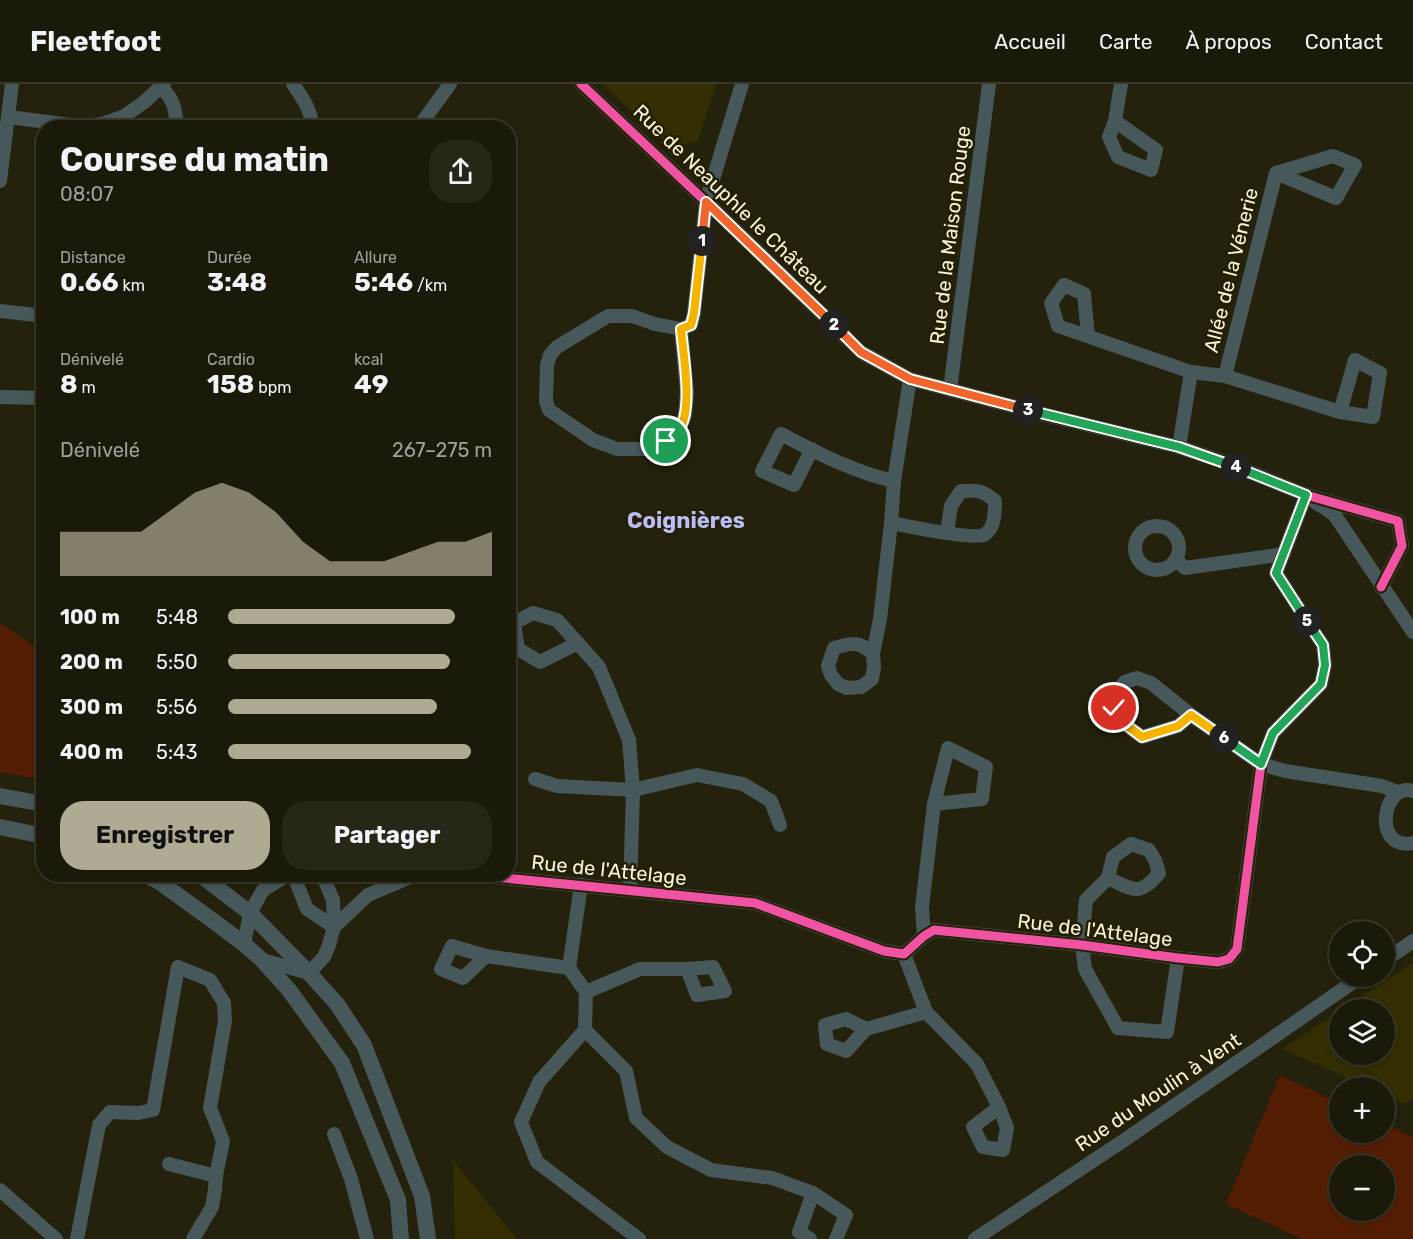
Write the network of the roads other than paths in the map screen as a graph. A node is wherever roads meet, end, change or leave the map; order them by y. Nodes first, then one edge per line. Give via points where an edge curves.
1 (12, 84) edge
2 (293, 84) edge
3 (450, 84) edge
4 (581, 84) edge
5 (742, 84) edge
6 (1122, 84) edge
7 (163, 86) edge
8 (984, 86) edge
9 (9, 117) junction
10 (113, 120) edge
11 (176, 120) edge
12 (311, 120) edge
13 (424, 120) edge
14 (36, 121) edge
15 (1115, 121) dead end
16 (1276, 172) junction
17 (0, 181) edge
18 (706, 202) junction
19 (0, 310) edge
20 (36, 315) edge
21 (681, 329) junction
22 (1088, 336) dead end
23 (1191, 372) junction
24 (1225, 376) junction
25 (910, 379) junction
26 (950, 390) junction
27 (0, 397) edge
28 (36, 398) edge
29 (1340, 412) dead end
30 (1179, 447) junction
31 (812, 449) dead end
32 (894, 481) junction
33 (1306, 495) junction
34 (891, 523) junction
35 (947, 533) dead end
36 (1284, 554) junction
37 (1176, 560) dead end
38 (1381, 587) junction
39 (516, 622) edge
40 (1413, 632) edge
41 (516, 636) edge
42 (578, 643) junction
43 (873, 654) dead end
44 (1191, 715) junction
45 (1261, 764) junction
46 (534, 779) dead end
47 (633, 790) junction
48 (1413, 791) edge
49 (1398, 792) junction
50 (0, 796) edge
51 (36, 803) edge
52 (934, 804) junction
53 (780, 825) dead end
54 (0, 827) edge
55 (36, 834) edge
56 (1413, 843) edge
57 (1108, 878) dead end
58 (516, 879) edge
59 (159, 882) edge
60 (209, 882) edge
61 (277, 882) edge
62 (295, 882) edge
63 (325, 882) edge
64 (398, 882) edge
65 (581, 885) junction
66 (630, 890) junction
67 (250, 913) junction
68 (334, 927) junction
69 (924, 936) junction
70 (1413, 941) edge
71 (244, 944) junction
72 (1082, 945) junction
73 (1395, 953) edge
74 (903, 954) junction
75 (486, 956) dead end
76 (1178, 958) junction
77 (262, 960) junction
78 (569, 968) junction
79 (687, 969) dead end
80 (309, 973) junction
81 (1346, 987) edge
82 (586, 992) junction
83 (927, 1012) junction
84 (866, 1029) dead end
85 (585, 1030) junction
86 (999, 1107) dead end
87 (334, 1134) dead end
88 (169, 1164) dead end
89 (216, 1176) junction
90 (0, 1190) edge
91 (813, 1193) junction
92 (623, 1234) edge
93 (56, 1239) edge
94 (77, 1239) edge
95 (193, 1239) edge
96 (367, 1239) edge
97 (402, 1239) edge
98 (428, 1239) edge
99 (639, 1239) edge
100 (810, 1239) edge
101 (836, 1239) edge
102 (975, 1239) edge

1 - 9 street
2 - 12 street
3 - 13 street
4 - 18 street, Rue de Neauphle le Château
5 - 18 street
6 - 15 street
7 - 10 street
7 - 11 street via 174,106
8 - 26 street, Rue de la Maison Rouge
9 - 14 street
9 - 17 street
16 - 16 street, Allée de la Vénerie via 1333,156 1355,165 1336,198
16 - 24 street, Allée de la Vénerie
18 - 21 street via 694,313 691,325
18 - 25 street, Rue de Neauphle le Château via 861,352
19 - 20 street
21 - 21 street via 687,392 685,415 679,430 666,441 644,449 617,449 593,440 549,410 547,365 557,347 608,316 632,316
22 - 23 street, Allée de la Vénerie
23 - 24 street, Allée de la Vénerie
23 - 30 street, Allée de la Vénerie
24 - 29 street, Allée de la Vénerie
25 - 26 street, Rue de Neauphle le Château
25 - 32 street
26 - 30 street, Rue de Neauphle le Château
27 - 28 street
30 - 33 street, Rue de Neauphle le Château
31 - 32 street via 875,477
32 - 34 street
33 - 36 street, Rue de l'Attelage
33 - 38 street via 1334,514
33 - 38 street, Rue de Neauphle le Château via 1398,521 1402,546
34 - 35 street
34 - 43 street
36 - 37 street via 1185,568
36 - 45 street, Rue de l'Attelage via 1276,573 1323,645 1325,665 1321,684 1273,733
38 - 40 street
39 - 42 street via 533,613 557,620
41 - 42 street via 518,648 540,662
42 - 47 street via 599,667 629,740
44 - 44 street via 1151,683 1137,678 1125,682 1115,693 1114,708 1121,721 1142,737 1178,726
44 - 45 street
45 - 49 street
45 - 76 street, Rue de l'Attelage via 1237,949 1229,959 1218,962
46 - 47 street via 557,786
47 - 53 street via 697,775 743,784 771,801
47 - 66 street
48 - 49 street
49 - 56 street via 1390,801 1385,823 1398,842
50 - 51 street
52 - 52 street via 948,748 986,767 982,799
52 - 69 street via 922,907
54 - 55 street
57 - 72 street via 1086,900
58 - 65 street, Rue de l'Attelage
59 - 71 street
60 - 67 street
61 - 67 street via 263,890
62 - 68 street via 307,909
63 - 68 street via 333,900
64 - 68 street via 368,895
65 - 66 street, Rue de l'Attelage
65 - 78 street
66 - 74 street, Rue de l'Attelage via 755,903 884,951
67 - 71 street
67 - 80 street
68 - 80 street via 324,957
69 - 72 street, Rue de l'Attelage via 933,930
69 - 74 street
70 - 73 street
71 - 77 street
72 - 76 street, Rue de l'Attelage
72 - 76 street via 1085,969 1119,1028 1167,1032
74 - 83 street
75 - 78 street
77 - 80 street
77 - 97 street via 289,990 342,1064 398,1200
78 - 82 street
79 - 82 street via 640,969
80 - 98 street via 337,1004 364,1045 422,1196
81 - 102 street, Rue du Moulin à Vent
82 - 85 street
83 - 84 street
83 - 86 street via 977,1064
85 - 91 street via 626,1071 636,1118 667,1147 711,1170 772,1178
85 - 92 street via 539,1082 521,1122 537,1161
87 - 96 street
88 - 89 street
89 - 94 street via 223,1142 210,1108 225,1022 224,1004 210,980 178,967 153,1110 111,1112 99,1125
89 - 95 street via 212,1207
90 - 93 street
91 - 100 street via 799,1232
91 - 101 street via 846,1215
92 - 99 street

